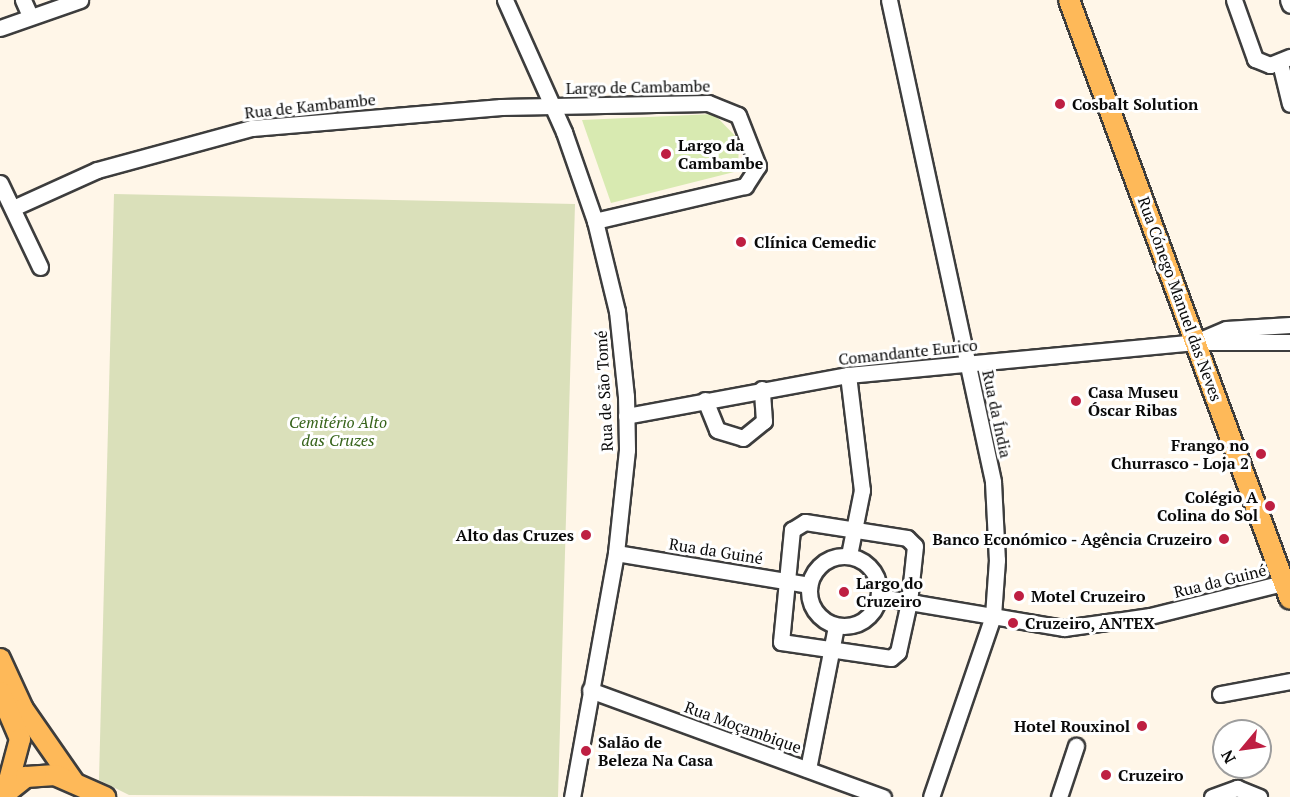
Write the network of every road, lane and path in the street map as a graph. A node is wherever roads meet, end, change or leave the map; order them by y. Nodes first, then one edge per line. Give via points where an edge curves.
1 (24, 0) edge
2 (80, 0) edge
3 (505, 0) edge
4 (889, 0) edge
5 (1069, 0) edge
6 (1234, 0) edge
7 (1288, 0) edge
8 (1290, 5) edge
9 (30, 16) junction
10 (0, 28) edge
11 (1285, 60) edge
12 (1290, 104) edge
13 (552, 106) junction
14 (0, 183) edge
15 (14, 208) junction
16 (595, 221) junction
17 (40, 267) dead end
18 (1290, 325) edge
19 (1196, 342) junction
20 (1290, 342) edge
21 (968, 364) junction
22 (848, 375) junction
23 (762, 389) junction
24 (705, 400) junction
25 (626, 416) junction
26 (854, 530) junction
27 (616, 553) junction
28 (849, 555) junction
29 (785, 581) junction
30 (809, 585) junction
31 (1288, 588) edge
32 (880, 597) junction
33 (909, 602) junction
34 (993, 616) junction
35 (836, 626) junction
36 (831, 653) junction
37 (0, 659) edge
38 (1290, 681) edge
39 (590, 690) junction
40 (0, 692) edge
41 (1220, 694) dead end
42 (1076, 746) dead end
43 (808, 769) junction
44 (73, 781) junction
45 (3, 792) edge
46 (105, 797) edge
47 (572, 797) edge
48 (884, 797) edge
49 (931, 797) edge
50 (1059, 797) edge
51 (1212, 797) edge
52 (1259, 797) edge

1 - 9 street
2 - 9 street
3 - 13 street, Rua de São Tomé
4 - 21 street, Rua da Índia
5 - 19 main road, Rua Cónego Manuel das Neves
6 - 11 street via 1249,53 1262,63
7 - 8 street
9 - 10 street
11 - 12 street
13 - 15 street, Rua de Kambambe via 252,128 97,170
13 - 16 street, Rua de São Tomé
13 - 16 street, Largo de Cambambe via 716,104 738,115 752,140 758,165 745,186
14 - 15 street
15 - 17 street
16 - 25 street, Rua de São Tomé via 617,311
18 - 19 street, Comandante Eurico via 1226,329
19 - 20 street, Comandante Eurico
19 - 21 street, Comandante Eurico
19 - 31 main road, Rua Cónego Manuel das Neves
21 - 22 street, Comandante Eurico
21 - 34 street, Rua da Índia via 993,482
22 - 23 street, Comandante Eurico
22 - 26 street via 861,480
23 - 24 street, Comandante Eurico
23 - 24 street via 764,421 743,438 717,430
24 - 25 street, Comandante Eurico
25 - 27 street, Rua de São Tomé
26 - 28 street
26 - 29 street via 797,525 792,530
26 - 33 street via 907,538 915,546
27 - 29 street, Rua da Guiné
27 - 39 street, Rua de São Tomé
28 - 30 street via 819,566
28 - 32 street via 876,574
29 - 30 street, Rua da Guiné
29 - 36 street via 781,642
30 - 35 street via 812,606
31 - 34 street, Rua da Guiné via 1150,616 1064,628
32 - 33 street, Rua da Guiné
32 - 35 street via 859,623
33 - 34 street, Rua da Guiné
33 - 36 street via 898,651 891,658
34 - 49 street, Rua da Índia
35 - 36 street
36 - 43 street
37 - 44 main road via 33,725
38 - 41 street
39 - 43 street, Rua Moçambique
39 - 47 street, Rua de São Tomé
40 - 45 main road via 20,749
42 - 50 street
43 - 48 street, Rua Moçambique
44 - 45 main road via 55,775 26,777
44 - 46 main road
51 - 52 street via 1237,788

